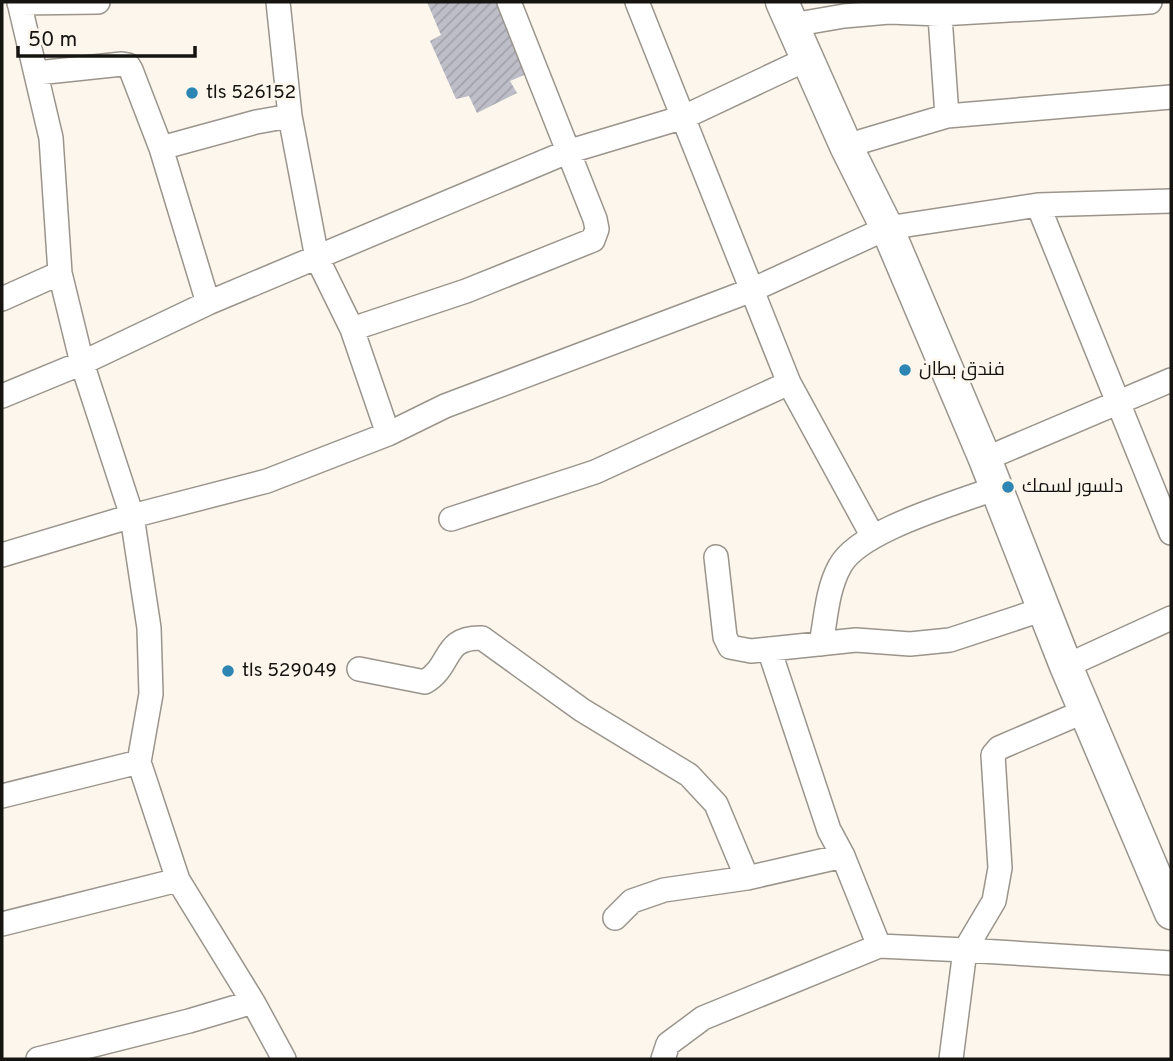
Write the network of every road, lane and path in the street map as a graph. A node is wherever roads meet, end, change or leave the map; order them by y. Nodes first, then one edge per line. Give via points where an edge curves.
1 (98, 2) edge
2 (278, 2) edge
3 (509, 2) edge
4 (637, 2) edge
5 (1150, 2) edge
6 (19, 3) edge
7 (940, 8) edge
8 (787, 13) edge
9 (807, 59) junction
10 (37, 73) junction
11 (1171, 97) edge
12 (290, 116) junction
13 (947, 116) junction
14 (684, 117) junction
15 (846, 146) junction
16 (161, 148) junction
17 (567, 152) junction
18 (1038, 205) junction
19 (1169, 207) edge
20 (887, 228) junction
21 (317, 258) junction
22 (60, 273) junction
23 (752, 290) junction
24 (2, 299) edge
25 (208, 303) junction
26 (352, 329) junction
27 (82, 363) junction
28 (1171, 380) edge
29 (789, 383) junction
30 (2, 396) edge
31 (1117, 402) junction
32 (388, 434) junction
33 (991, 473) junction
34 (132, 516) junction
35 (451, 519) dead end
36 (1171, 533) edge
37 (872, 535) junction
38 (2, 555) edge
39 (716, 557) dead end
40 (1044, 610) junction
41 (1171, 618) edge
42 (821, 644) junction
43 (769, 649) junction
44 (1066, 666) junction
45 (359, 669) dead end
46 (1085, 711) junction
47 (139, 762) junction
48 (2, 796) edge
49 (843, 856) junction
50 (747, 877) junction
51 (178, 880) junction
52 (1167, 894) edge
53 (615, 918) dead end
54 (2, 924) edge
55 (879, 946) junction
56 (965, 950) junction
57 (1171, 963) edge
58 (253, 1002) junction
59 (38, 1059) edge
60 (284, 1059) edge
61 (663, 1059) edge
62 (951, 1059) edge

1 - 6 street
2 - 12 street
3 - 17 street
4 - 14 street
5 - 7 street
6 - 10 street
7 - 8 street via 844,16
7 - 13 street
8 - 9 main road
9 - 14 street
9 - 15 main road
10 - 16 street via 128,65
10 - 22 street via 51,138
11 - 13 street
12 - 16 street
12 - 21 street
13 - 15 street
14 - 17 street
14 - 23 street
15 - 20 main road
16 - 25 street
17 - 21 street
17 - 26 street via 595,219 593,240 466,291
18 - 19 street
18 - 20 street
18 - 31 street
20 - 23 street
20 - 33 main road
21 - 25 street
21 - 26 street
22 - 24 street
22 - 27 street
23 - 29 street
23 - 32 street via 445,406
25 - 27 street
26 - 32 street
27 - 30 street
27 - 34 street
28 - 31 street
29 - 35 street via 595,472
29 - 37 street
31 - 33 street
31 - 36 street
32 - 34 street via 267,481
33 - 37 street
33 - 40 main road
34 - 38 street
34 - 47 street via 149,628 151,694
37 - 42 street via 849,552 831,584
39 - 43 street via 730,647
40 - 42 street via 950,640
40 - 44 main road
41 - 44 street
42 - 43 street
43 - 49 street via 829,830
44 - 46 main road
45 - 50 street via 425,682 435,676 454,645 466,638 482,638 582,710 689,775 716,804
46 - 52 main road
46 - 56 street via 999,748 993,755 1000,867 994,901
47 - 48 street
47 - 51 street
49 - 50 street
49 - 55 street
50 - 53 street via 664,890 632,901
51 - 54 street
51 - 58 street
55 - 56 street
55 - 61 street via 702,1018 668,1044
56 - 57 street
56 - 62 street
58 - 59 street
58 - 60 street

